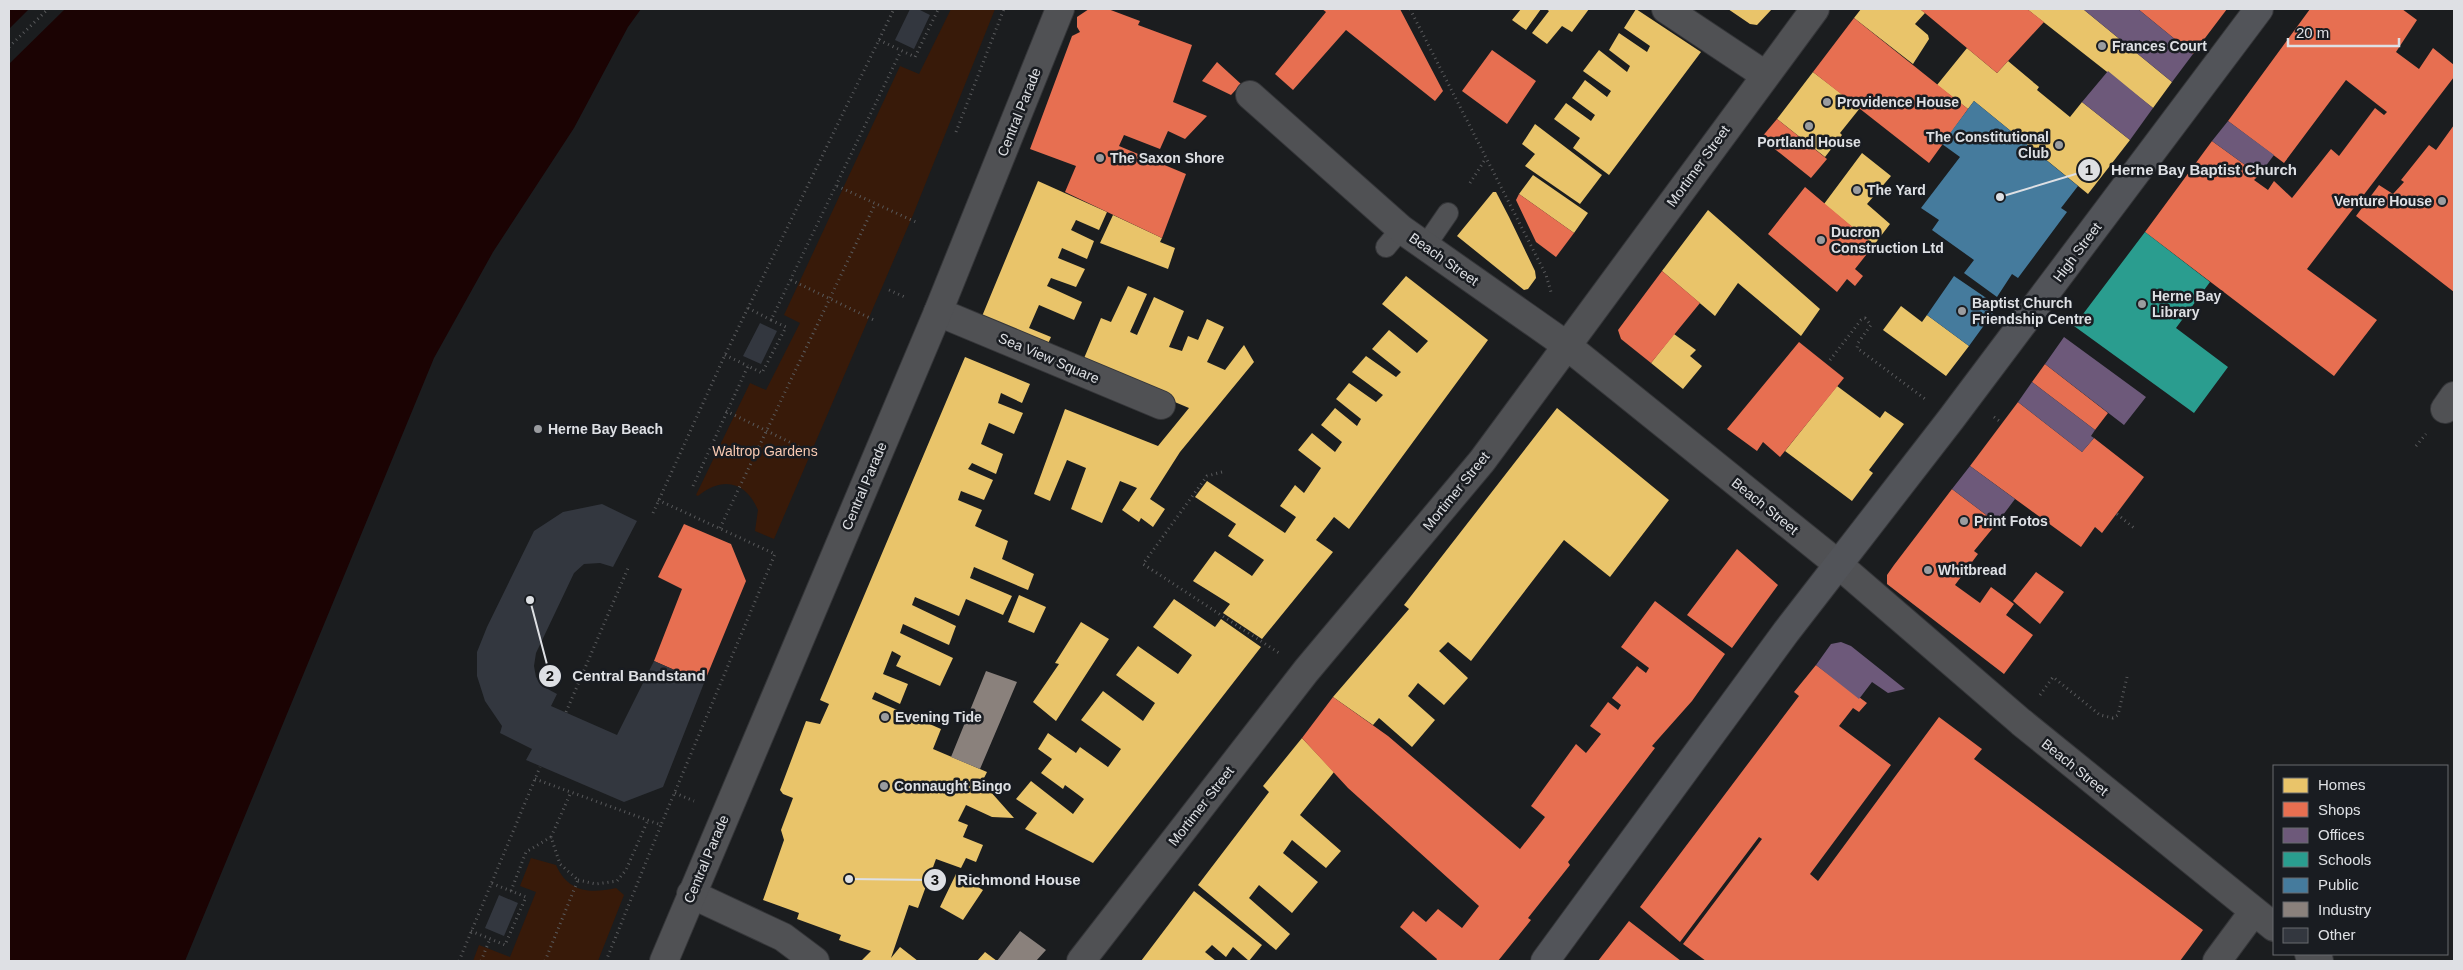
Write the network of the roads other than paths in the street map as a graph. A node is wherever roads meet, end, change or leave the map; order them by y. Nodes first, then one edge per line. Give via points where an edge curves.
1 (1060, 9) edge
2 (1666, 9) edge
3 (1815, 9) edge
4 (2259, 9) edge
5 (1765, 75) junction
6 (1250, 94) dead end
7 (1448, 213) dead end
8 (1426, 246) junction
9 (938, 312) junction
10 (1566, 345) junction
11 (1161, 405) dead end
12 (1839, 566) junction
13 (691, 894) junction
14 (2264, 919) edge
15 (664, 961) edge
16 (815, 961) edge
17 (1080, 961) edge
18 (1545, 961) edge
19 (2217, 961) edge

1 - 9 street, Central Parade
2 - 5 street
3 - 5 street, Mortimer Street
4 - 12 main road, High Street
5 - 10 street, Mortimer Street
6 - 8 street, Beach Street via 1394,238
7 - 8 lane
8 - 10 street, Beach Street
9 - 11 street, Sea View Square
9 - 13 street, Central Parade
10 - 12 street, Beach Street
10 - 17 street, Mortimer Street via 1482,461 1306,672
12 - 14 street, Beach Street via 2021,722
12 - 18 main road, High Street via 1786,632
13 - 15 street, Central Parade
13 - 16 street via 783,937
14 - 19 street

